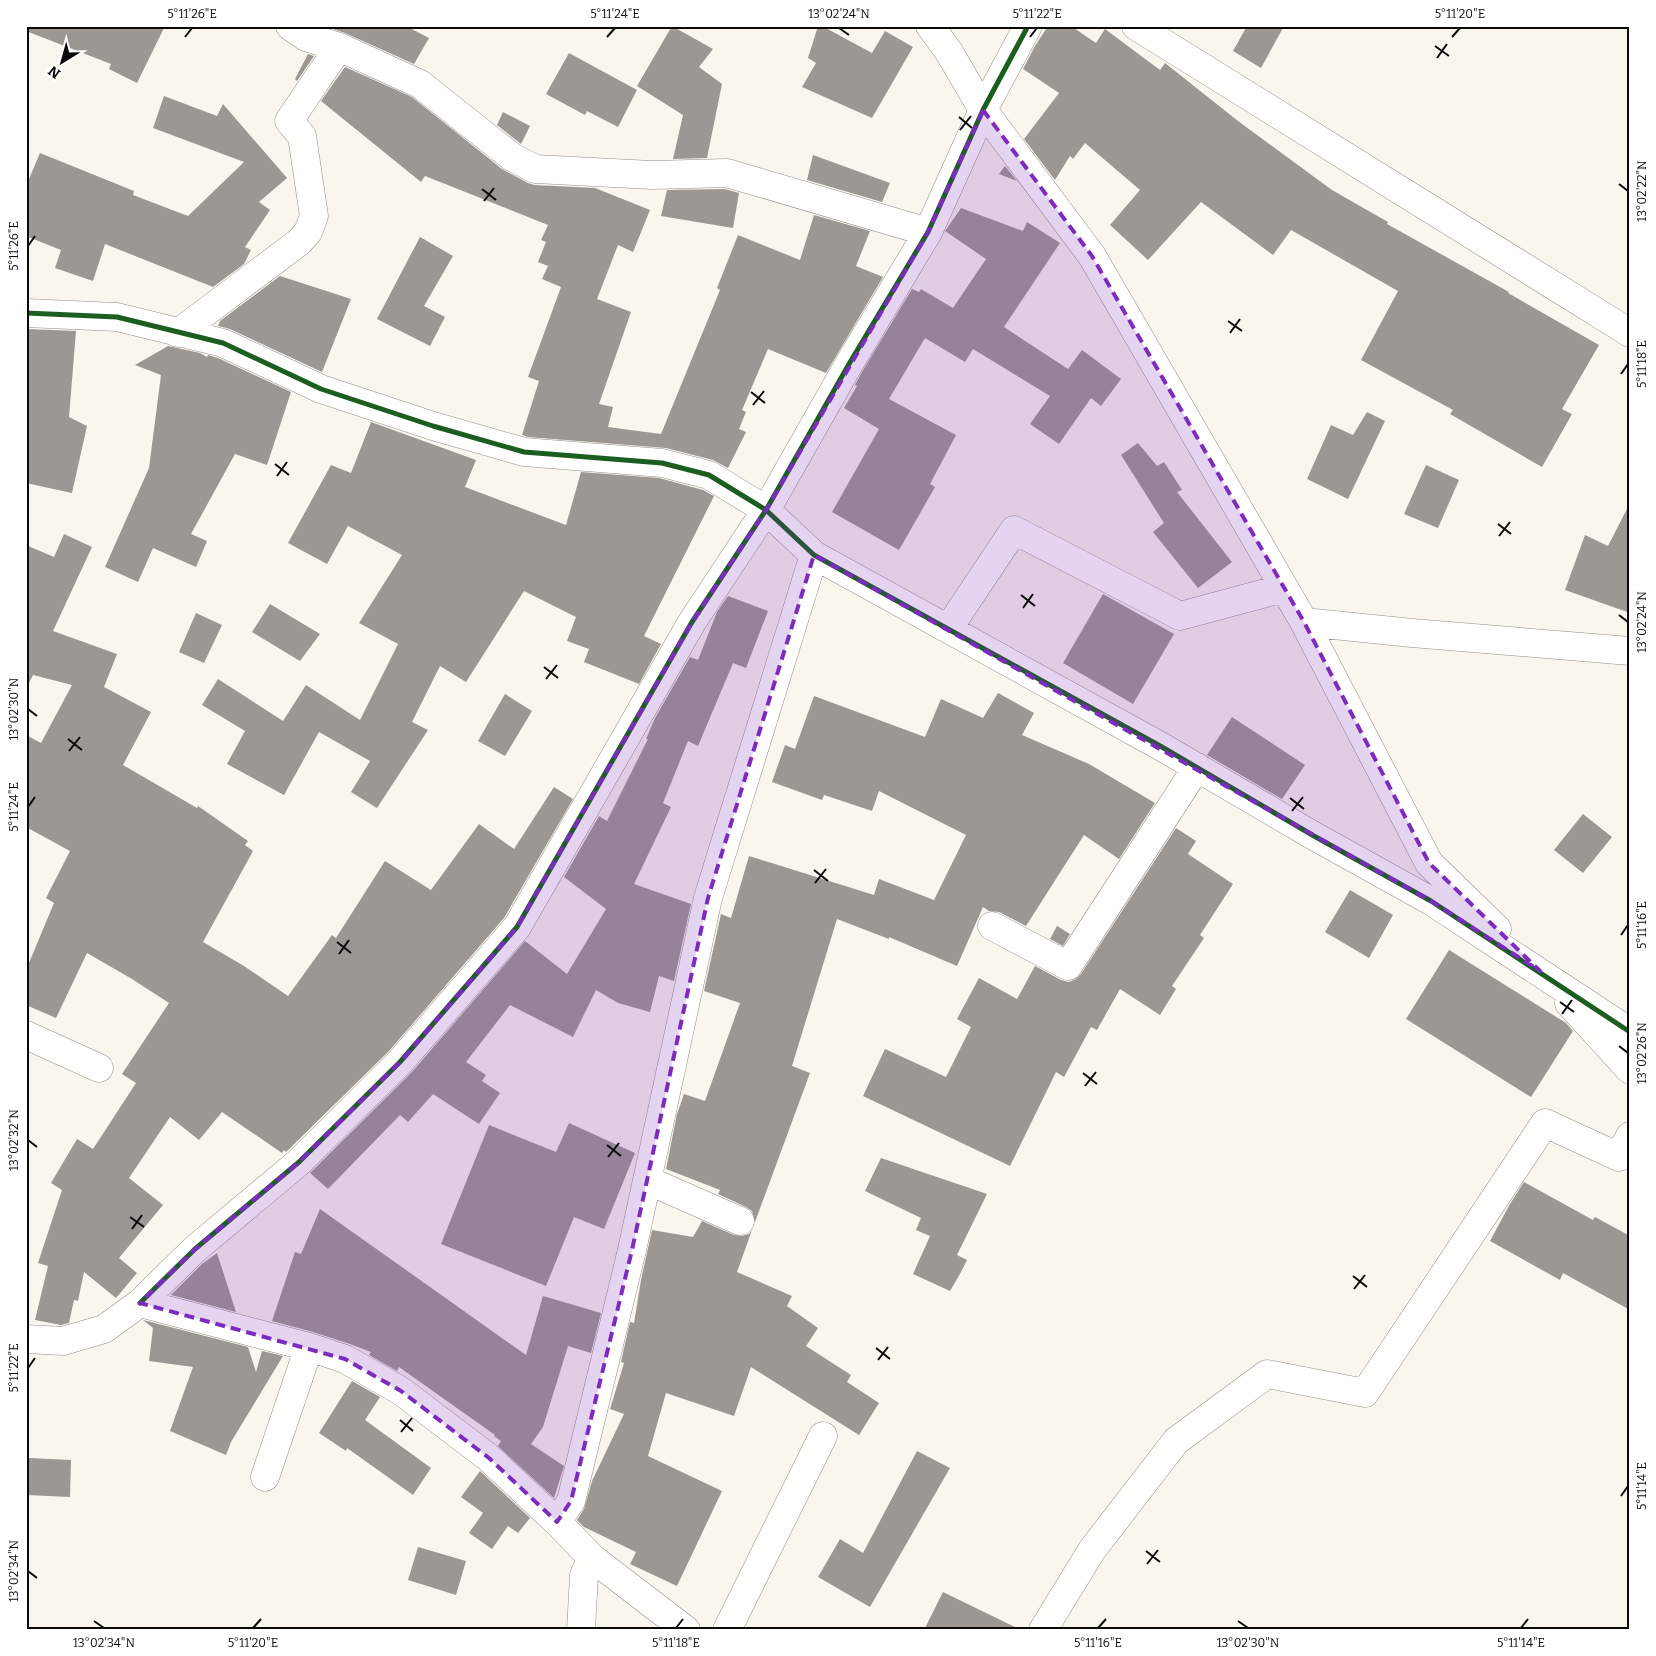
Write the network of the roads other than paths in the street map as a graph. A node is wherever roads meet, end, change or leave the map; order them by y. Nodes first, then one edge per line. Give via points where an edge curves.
1 (290, 26) edge
2 (930, 26) edge
3 (1028, 26) edge
4 (1136, 26) edge
5 (339, 47) junction
6 (983, 110) junction
7 (928, 232) junction
8 (26, 313) edge
9 (178, 333) junction
10 (1630, 333) edge
11 (766, 510) junction
12 (814, 554) junction
13 (1284, 588) junction
14 (1304, 622) junction
15 (948, 630) junction
16 (1630, 651) edge
17 (1197, 767) junction
18 (992, 926) dead end
19 (1540, 971) junction
20 (1630, 1032) edge
21 (26, 1035) edge
22 (99, 1068) dead end
23 (1630, 1070) edge
24 (1630, 1136) edge
25 (648, 1180) junction
26 (740, 1221) dead end
27 (140, 1303) junction
28 (26, 1339) edge
29 (309, 1347) junction
30 (823, 1436) dead end
31 (265, 1477) dead end
32 (557, 1522) junction
33 (592, 1558) junction
34 (581, 1630) edge
35 (686, 1630) edge
36 (727, 1630) edge
37 (1043, 1630) edge

1 - 5 street via 306,37
2 - 6 street via 950,52
3 - 6 street
4 - 10 street
5 - 7 street via 420,84 512,157 535,169 652,175 727,173
5 - 9 street via 289,121 302,136 314,216 308,232
6 - 7 street
6 - 13 street via 1092,256
7 - 11 street
8 - 9 street via 117,317
9 - 11 street via 223,343 321,389 524,452 662,462 709,475
11 - 12 street
11 - 27 street via 692,622 517,927 400,1062 299,1162 195,1249
12 - 15 street
12 - 25 street via 708,898
13 - 14 street
13 - 15 street via 1180,616 1014,530
14 - 16 street
14 - 19 street via 1429,863
15 - 17 street
17 - 18 street via 1068,966
17 - 19 street via 1431,901
19 - 20 street
19 - 23 street
21 - 22 street
24 - 37 street via 1618,1157 1545,1123 1365,1393 1267,1374 1176,1441 1092,1550
25 - 26 street
25 - 32 street via 571,1501
27 - 28 street via 104,1329 63,1341
27 - 29 street
29 - 31 street
29 - 32 street via 345,1359 401,1391 489,1458
30 - 36 street
32 - 33 street
33 - 34 street via 584,1575
33 - 35 street

